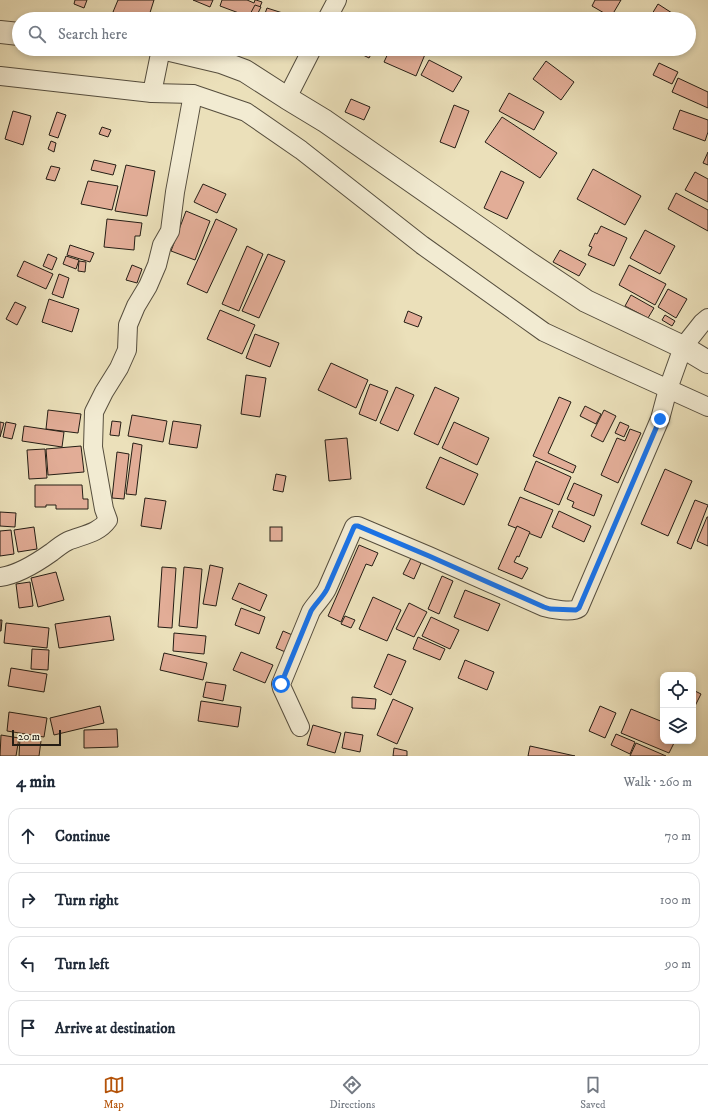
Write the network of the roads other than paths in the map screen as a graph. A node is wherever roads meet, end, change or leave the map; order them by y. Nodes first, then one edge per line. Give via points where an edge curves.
1 (337, 0) edge
2 (331, 12) edge
3 (0, 32) edge
4 (12, 33) edge
5 (160, 56) edge
6 (196, 56) edge
7 (308, 56) edge
8 (0, 76) edge
9 (152, 93) junction
10 (193, 94) junction
11 (287, 98) junction
12 (708, 318) edge
13 (683, 347) junction
14 (708, 362) edge
15 (668, 389) junction
16 (708, 407) edge
17 (0, 577) edge
18 (300, 727) dead end

1 - 2 street
3 - 4 street
5 - 9 street
6 - 11 street via 245,71
7 - 11 street
8 - 9 street
9 - 10 street
10 - 15 street via 246,112 301,150 422,245 544,332
10 - 17 street via 170,231 162,245 148,286 128,325 126,350 121,362 94,412 93,447 108,520 93,532 67,542 36,563
11 - 13 street via 325,121 586,301
12 - 13 street
13 - 14 street
13 - 15 street
15 - 16 street
15 - 18 street via 660,419 576,610 544,607 355,526 325,593 311,611 281,684

